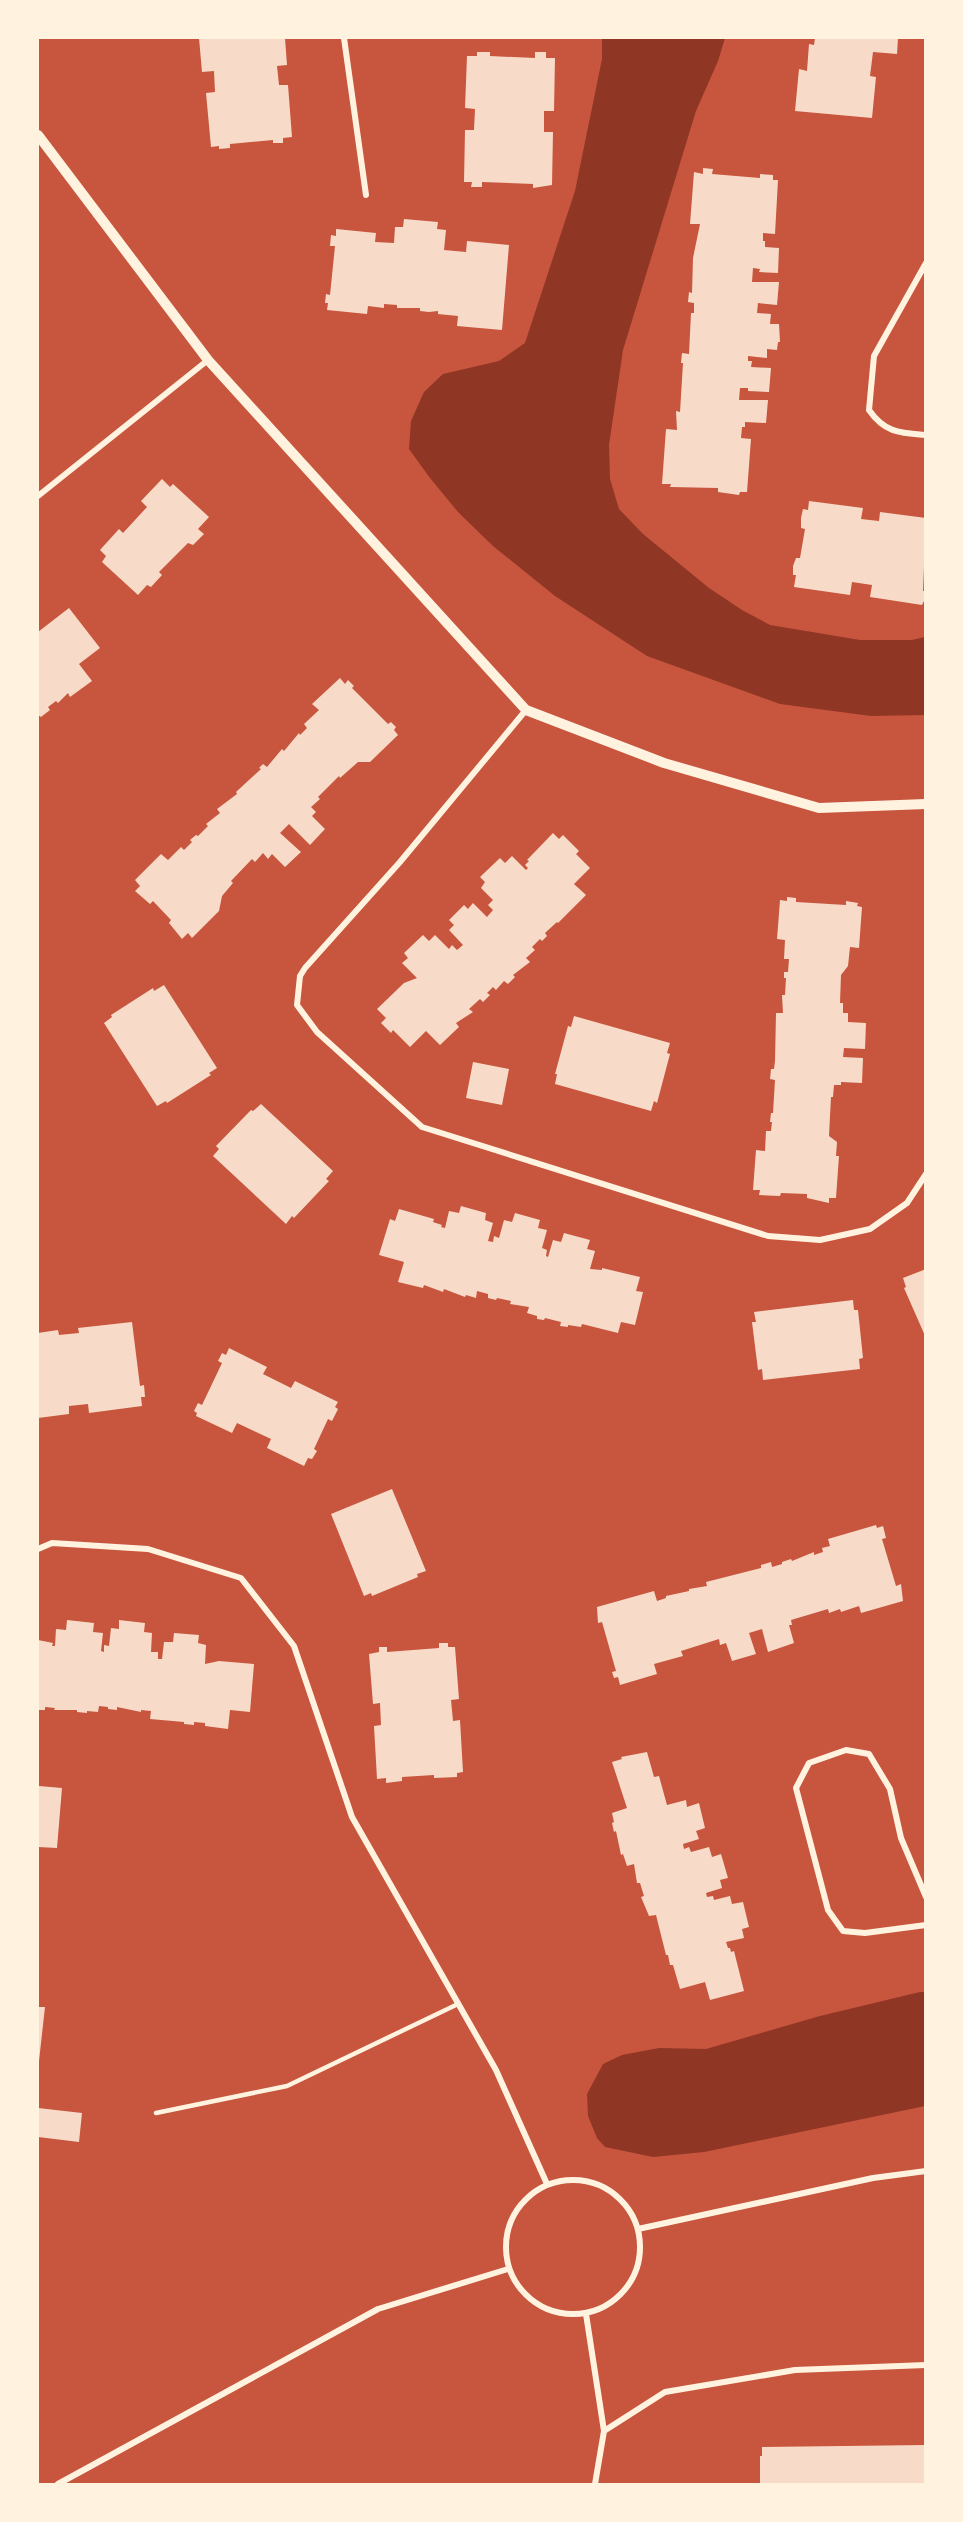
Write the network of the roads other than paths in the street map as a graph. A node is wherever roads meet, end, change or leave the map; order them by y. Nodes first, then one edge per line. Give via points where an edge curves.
1 (344, 38) edge
2 (38, 135) edge
3 (366, 195) dead end
4 (926, 263) edge
5 (208, 360) junction
6 (926, 435) edge
7 (38, 496) edge
8 (526, 710) junction
9 (926, 804) edge
10 (926, 1174) edge
11 (38, 1549) edge
12 (926, 1897) edge
13 (926, 1925) edge
14 (458, 2004) junction
15 (156, 2113) dead end
16 (926, 2171) edge
17 (547, 2184) junction
18 (638, 2229) junction
19 (508, 2269) junction
20 (586, 2314) junction
21 (926, 2365) edge
22 (604, 2431) junction
23 (58, 2484) edge
24 (595, 2484) edge

1 - 3 street
2 - 5 street
4 - 6 street via 874,356 869,410 894,433
5 - 7 street
5 - 8 street
8 - 9 street via 664,763 819,808
8 - 10 street via 300,976 297,1005 317,1032 422,1127 768,1236 820,1240 870,1229 907,1203
11 - 14 street via 52,1544 148,1549 241,1578 294,1646 352,1817
12 - 13 street via 902,1838 890,1789 869,1754 846,1750 809,1763 796,1788 828,1910 843,1931 865,1934
14 - 15 lane via 287,2086
14 - 17 street via 496,2070
16 - 18 street via 873,2178
17 - 18 street via 592,2182 612,2192 628,2208
17 - 19 street via 530,2194 507,2228 504,2249
18 - 20 street via 641,2251 636,2272 624,2292 607,2306
19 - 20 street via 517,2286 548,2310
19 - 23 street via 378,2309
20 - 22 street
21 - 22 street via 795,2370 665,2391
22 - 24 street

